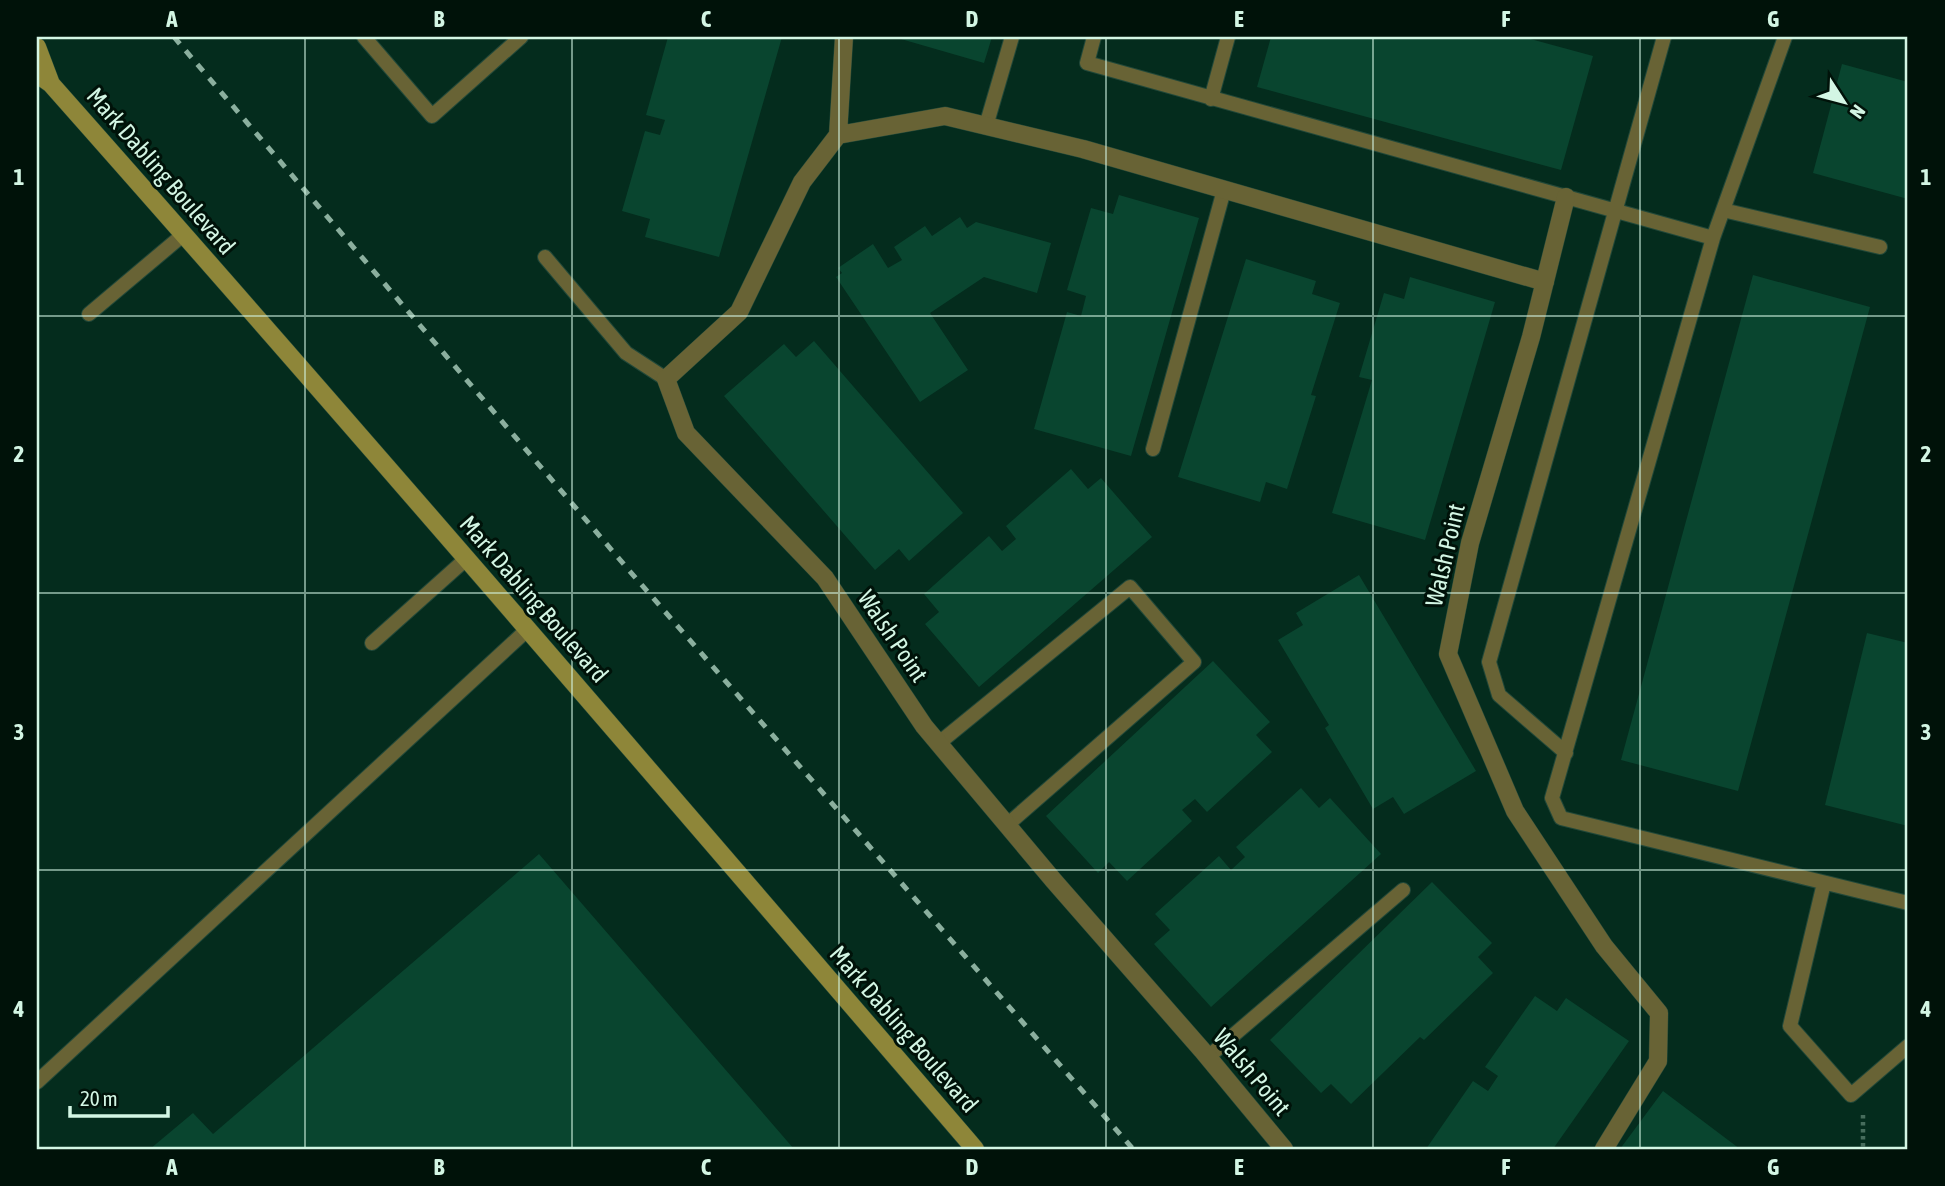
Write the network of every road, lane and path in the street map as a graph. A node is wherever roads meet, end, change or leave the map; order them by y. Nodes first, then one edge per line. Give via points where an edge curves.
1 (364, 37) edge
2 (521, 37) edge
3 (844, 37) edge
4 (1012, 37) edge
5 (1094, 37) edge
6 (1228, 37) edge
7 (1664, 37) edge
8 (1785, 37) edge
9 (37, 47) edge
10 (44, 79) edge
11 (1211, 99) junction
12 (986, 126) junction
13 (838, 135) junction
14 (1224, 190) junction
15 (1566, 197) junction
16 (1723, 210) junction
17 (1615, 211) junction
18 (184, 234) junction
19 (1713, 238) junction
20 (1880, 247) dead end
21 (545, 257) dead end
22 (1545, 282) junction
23 (89, 314) dead end
24 (667, 379) junction
25 (1153, 449) dead end
26 (466, 559) junction
27 (528, 629) junction
28 (372, 643) dead end
29 (939, 743) junction
30 (1566, 753) junction
31 (1007, 825) junction
32 (1824, 883) junction
33 (1403, 890) dead end
34 (1908, 903) edge
35 (1908, 1046) edge
36 (1208, 1057) junction
37 (37, 1082) edge
38 (975, 1149) edge
39 (1284, 1149) edge
40 (1604, 1149) edge

1 - 2 lane via 432,116
3 - 13 street
4 - 12 lane
5 - 11 lane via 1087,63
6 - 11 lane
7 - 17 lane
8 - 16 lane
9 - 10 street, Mark Dabling Boulevard
10 - 18 street, Mark Dabling Boulevard
11 - 15 lane
12 - 13 street via 945,116
12 - 14 street
13 - 24 street via 802,182 739,312
14 - 22 street
14 - 25 lane
15 - 17 lane
15 - 22 street, Walsh Point
16 - 19 lane
16 - 20 lane
17 - 19 lane
17 - 30 lane via 1489,662 1499,695
18 - 23 lane
18 - 26 street, Mark Dabling Boulevard
19 - 30 lane
21 - 24 lane via 626,353
22 - 40 street, Walsh Point via 1470,544 1448,654 1515,810 1604,946 1659,1013 1658,1061
24 - 29 street, Walsh Point via 686,433 825,578
26 - 27 street, Mark Dabling Boulevard
26 - 28 lane
27 - 37 lane
27 - 38 street, Mark Dabling Boulevard
29 - 31 street, Walsh Point
29 - 31 lane via 1130,587 1194,662
30 - 32 lane via 1552,799 1561,818
31 - 36 street, Walsh Point
32 - 34 lane
32 - 35 lane via 1790,1026 1851,1095
33 - 36 lane
36 - 39 street, Walsh Point

